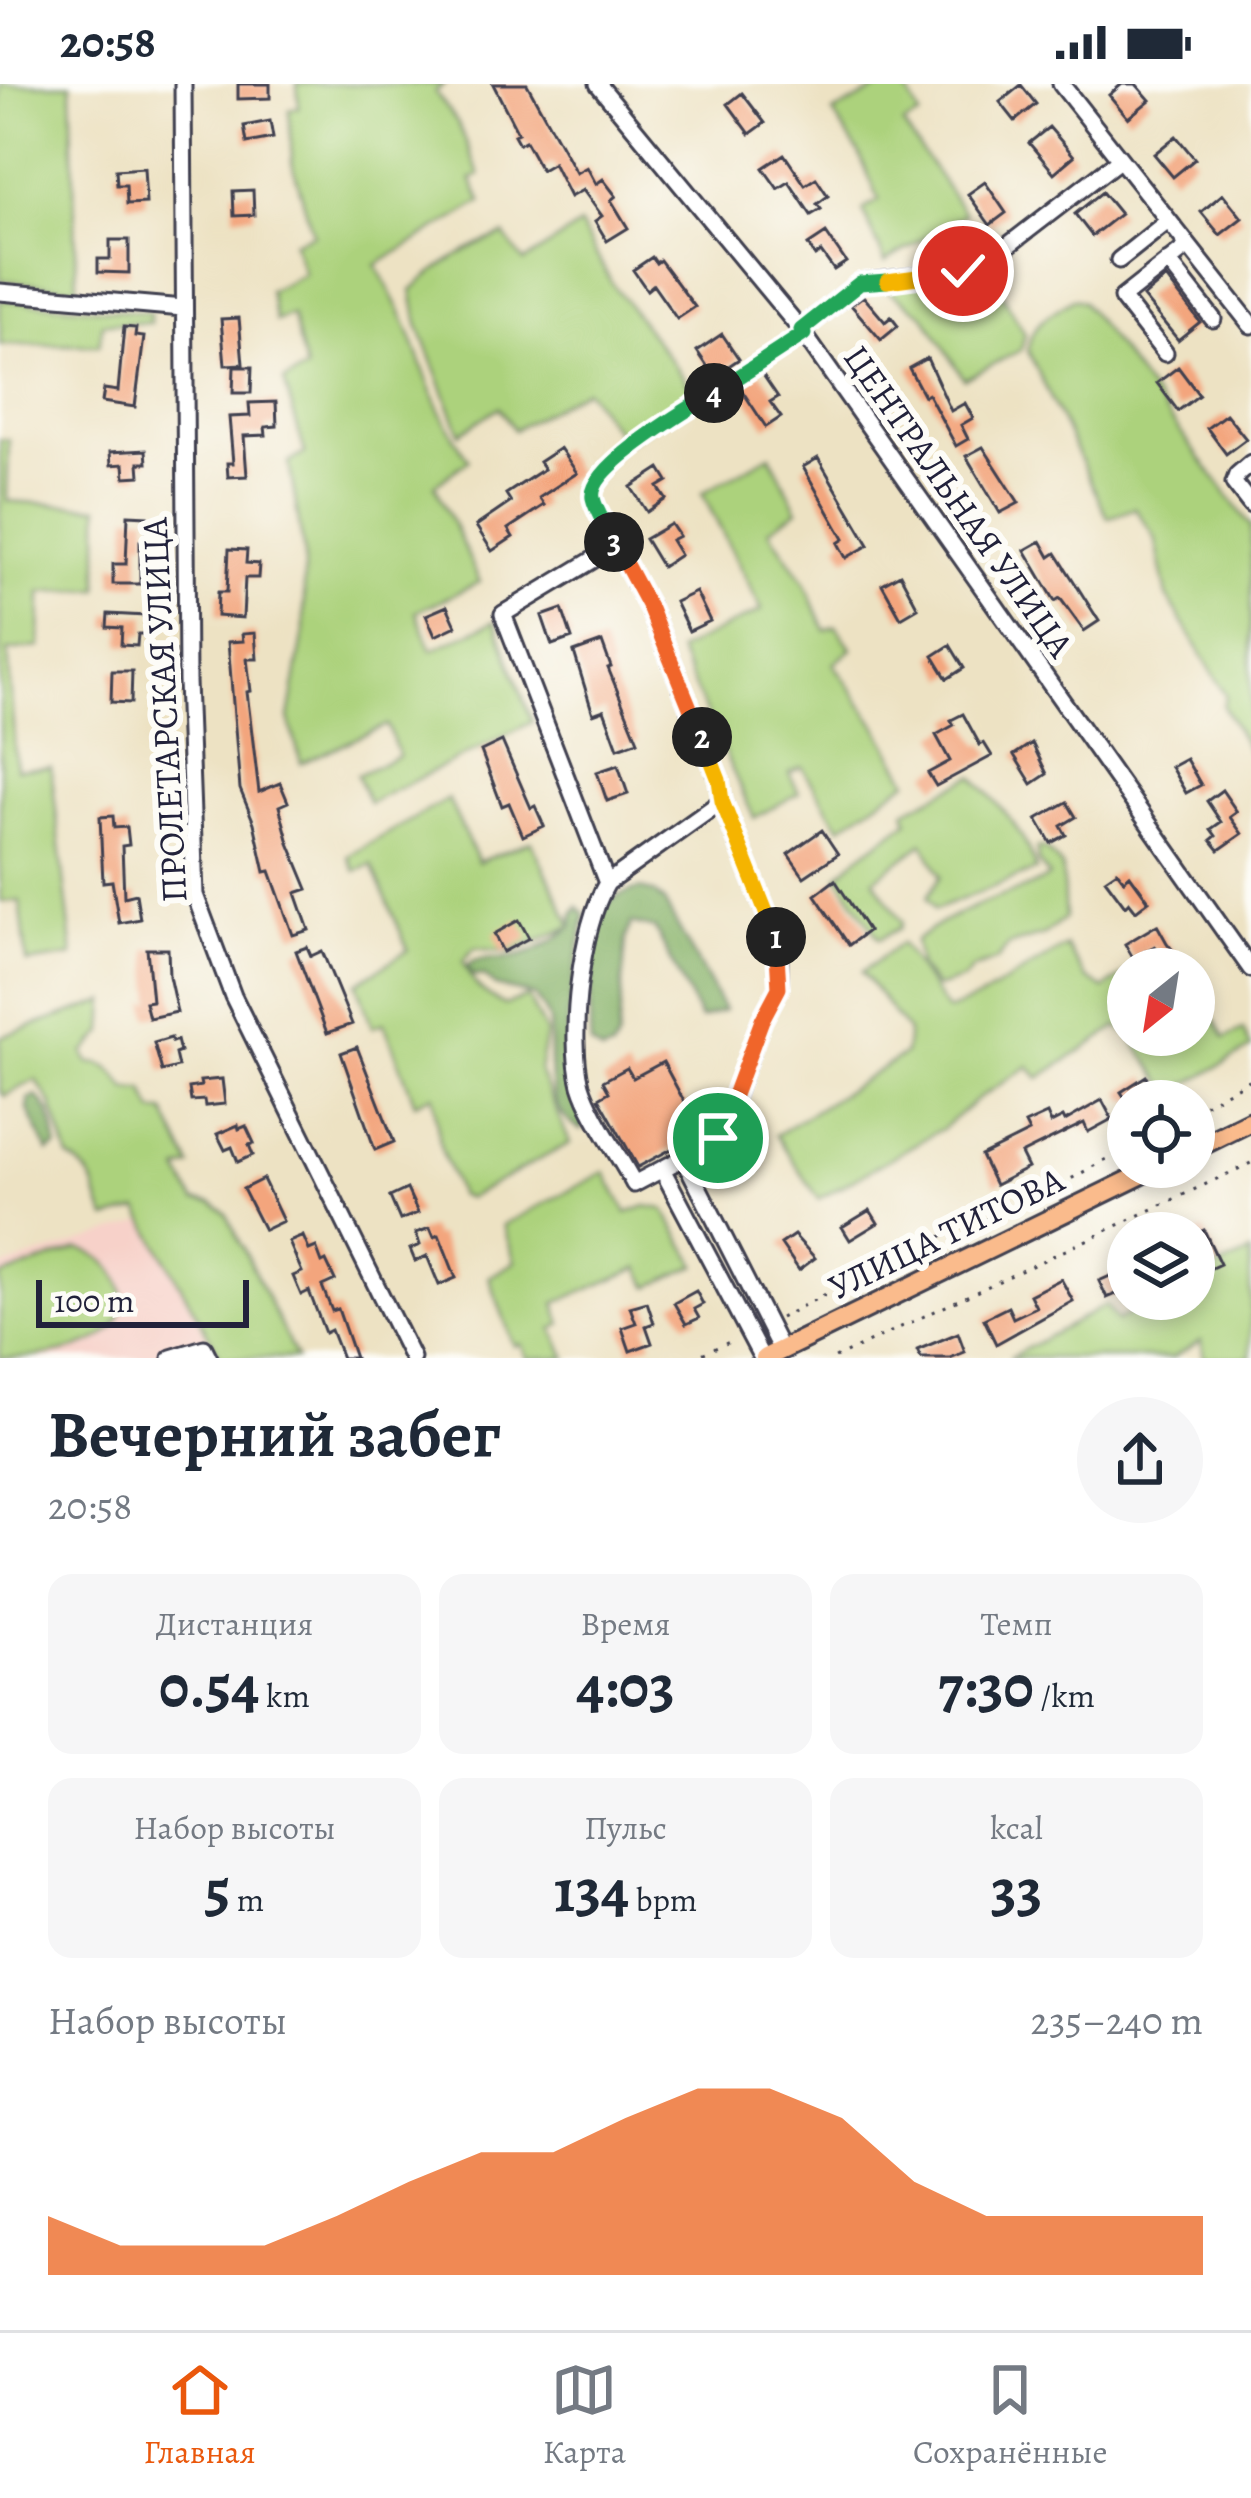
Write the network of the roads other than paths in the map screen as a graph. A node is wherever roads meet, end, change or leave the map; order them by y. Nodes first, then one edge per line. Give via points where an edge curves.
1 (183, 84) edge
2 (598, 84) edge
3 (1061, 84) edge
4 (1119, 160) junction
5 (1168, 221) junction
6 (1188, 246) junction
7 (1120, 260) dead end
8 (1168, 261) junction
9 (0, 292) edge
10 (183, 308) junction
11 (1213, 319) dead end
12 (1251, 325) edge
13 (802, 332) junction
14 (1165, 353) dead end
15 (1251, 463) edge
16 (1251, 505) edge
17 (722, 801) junction
18 (607, 883) junction
19 (1251, 969) edge
20 (1251, 1121) edge
21 (1215, 1139) edge
22 (683, 1157) junction
23 (662, 1169) junction
24 (1114, 1188) edge
25 (769, 1356) edge
26 (171, 1358) edge
27 (209, 1358) edge
28 (412, 1358) edge

1 - 10 street, ПРОЛЕТАРСКАЯ УЛИЦА
2 - 13 street, ЦЕНТРАЛЬНАЯ УЛИЦА
3 - 4 street
4 - 5 street
4 - 13 street via 989,260 963,271 860,283
5 - 6 street
5 - 7 street
6 - 8 street
6 - 12 street
8 - 11 street
8 - 14 street via 1122,298
9 - 10 street
10 - 28 street, ПРОЛЕТАРСКАЯ УЛИЦА via 195,895 232,996
13 - 19 street, ЦЕНТРАЛЬНАЯ УЛИЦА
15 - 16 street via 1234,483
17 - 18 street
17 - 18 street via 650,609 616,546 503,614
17 - 22 street via 779,945 779,988 718,1138
18 - 23 street via 582,967 582,1086 634,1184
20 - 21 main road
22 - 23 street
22 - 25 street via 768,1324
23 - 25 street
24 - 25 main road, УЛИЦА ТИТОВА
26 - 27 street via 204,1348

